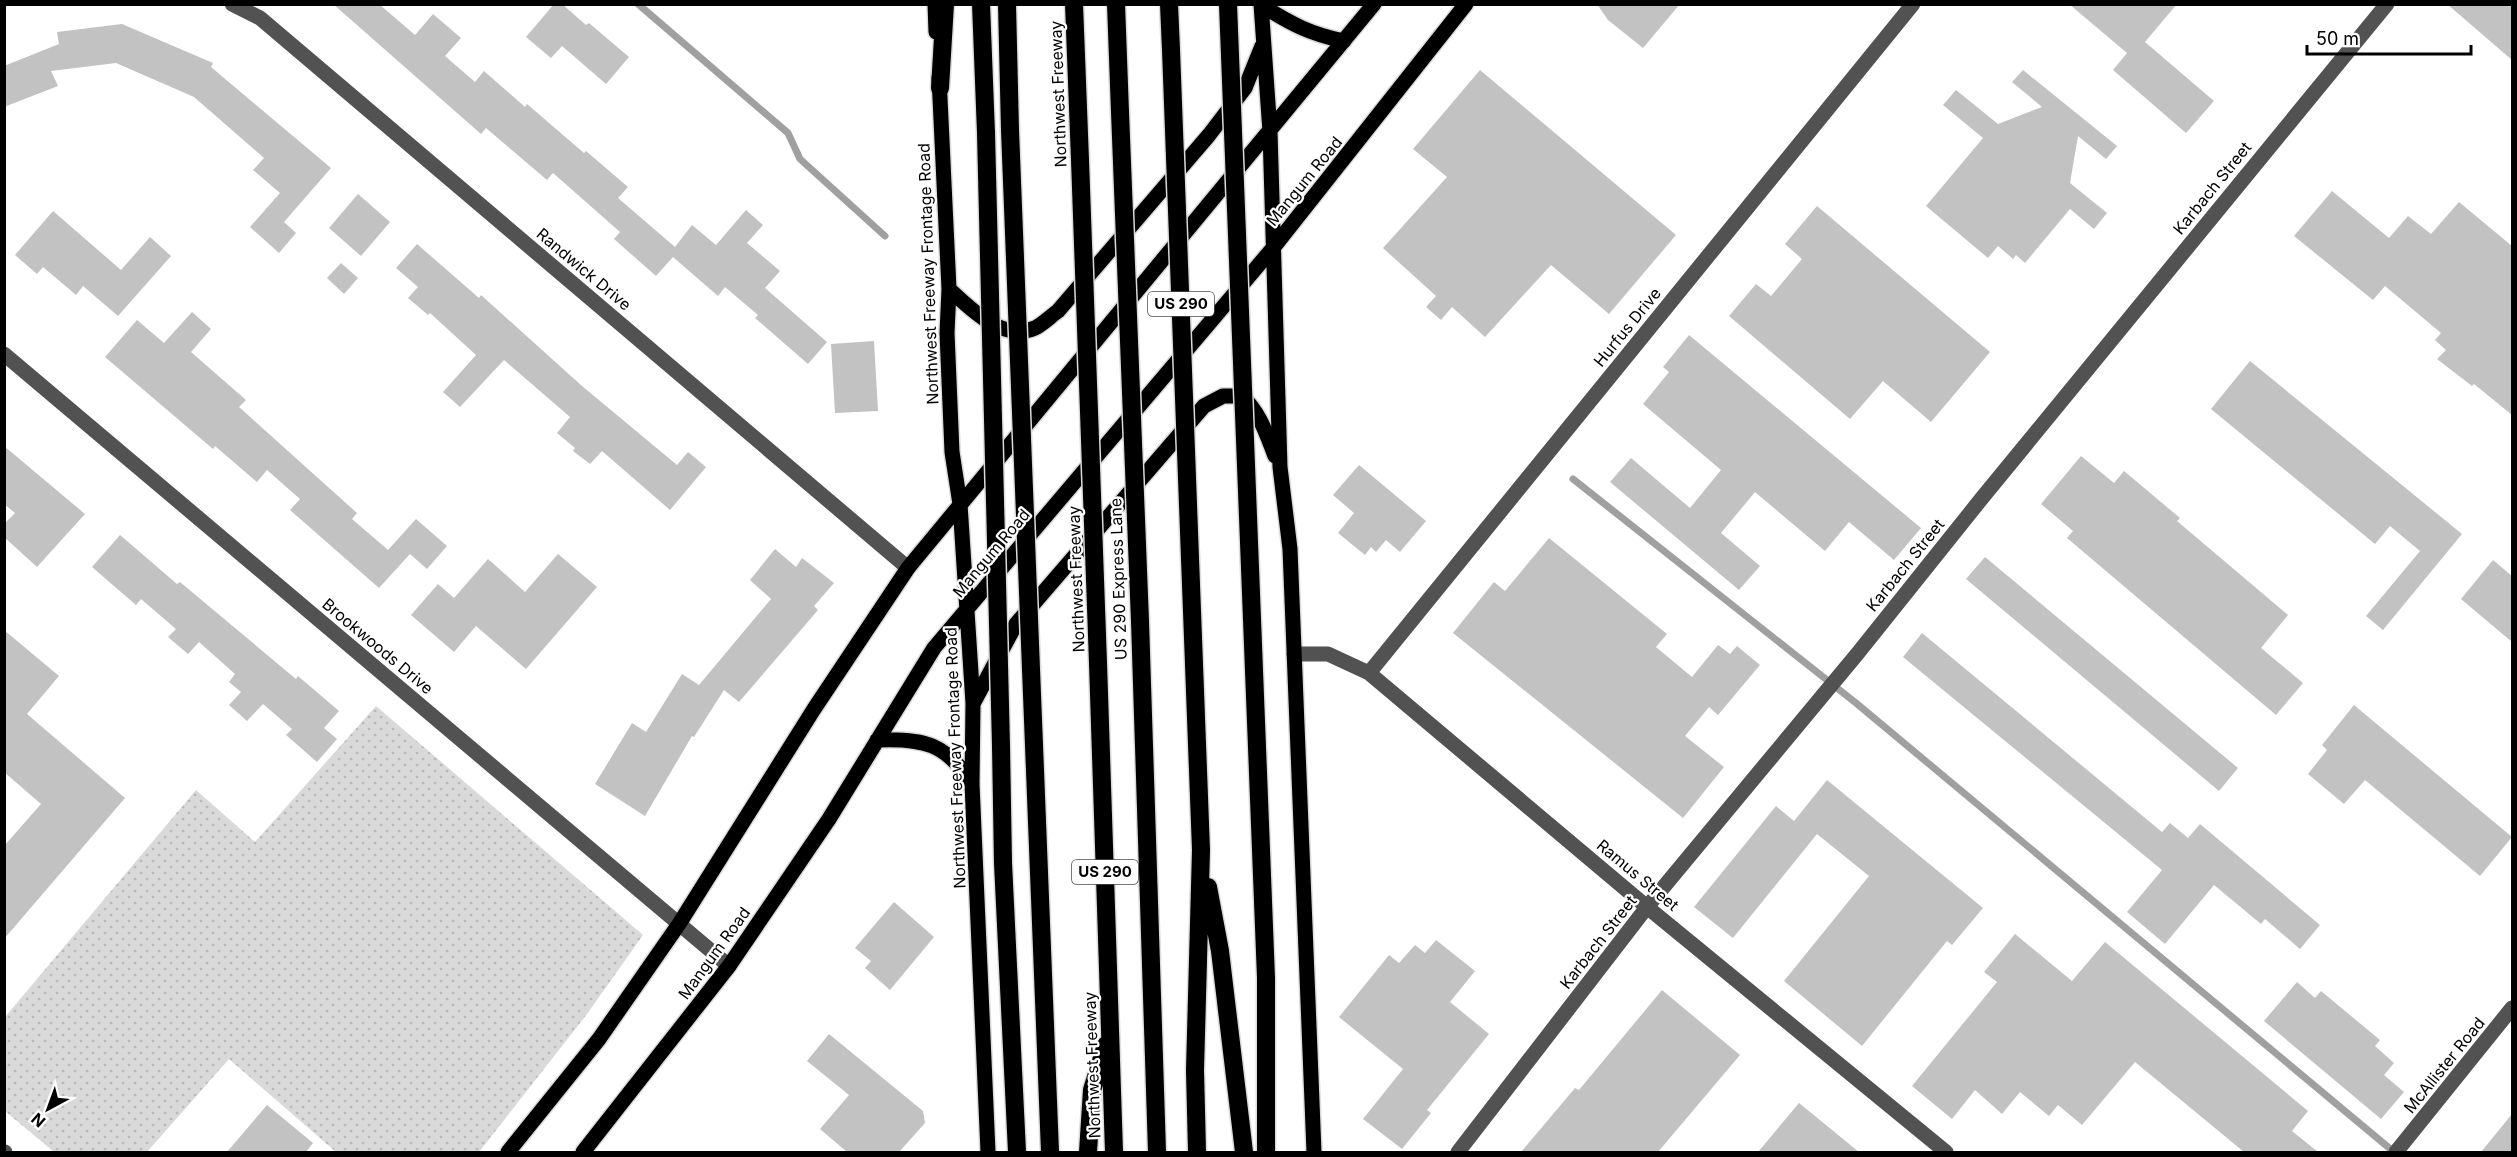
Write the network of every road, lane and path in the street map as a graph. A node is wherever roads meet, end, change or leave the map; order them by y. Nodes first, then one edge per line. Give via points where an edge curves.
1 (232, 4) edge
2 (935, 4) edge
3 (945, 4) edge
4 (981, 4) edge
5 (1007, 4) edge
6 (1074, 4) edge
7 (1116, 4) edge
8 (1169, 4) edge
9 (1228, 4) edge
10 (1374, 4) edge
11 (1466, 4) edge
12 (1913, 4) edge
13 (2386, 4) edge
14 (1261, 5) edge
15 (1344, 41) junction
16 (1263, 43) junction
17 (940, 88) junction
18 (1270, 132) junction
19 (1273, 248) junction
20 (949, 289) junction
21 (4, 354) edge
22 (1280, 467) junction
23 (960, 504) junction
24 (908, 568) junction
25 (968, 608) junction
26 (1294, 654) junction
27 (1369, 673) junction
28 (974, 703) junction
29 (877, 740) junction
30 (972, 784) junction
31 (1201, 850) junction
32 (1647, 907) junction
33 (679, 924) junction
34 (729, 966) junction
35 (2512, 1008) edge
36 (1111, 1029) junction
37 (2399, 1148) edge
38 (508, 1152) edge
39 (583, 1152) edge
40 (988, 1152) edge
41 (1017, 1152) edge
42 (1050, 1152) edge
43 (1089, 1152) edge
44 (1114, 1152) edge
45 (1157, 1152) edge
46 (1197, 1152) edge
47 (1244, 1152) edge
48 (1266, 1152) edge
49 (1314, 1152) edge
50 (1458, 1152) edge
51 (1946, 1152) edge

1 - 24 street, Randwick Drive via 260,18
2 - 17 main road, Northwest Freeway Frontage Road
3 - 17 highway
4 - 41 highway, bridge via 1003,863
5 - 42 highway, bridge
6 - 36 highway, Northwest Freeway / US 290, bridge
7 - 45 highway, US 290 Express Lane, bridge
8 - 31 highway, US 290, bridge
9 - 48 highway, bridge via 1266,978
10 - 15 main road
11 - 19 main road, Mangum Road
12 - 27 street, Hurfus Drive
13 - 32 street, Karbach Street
14 - 15 main road via 1316,35
14 - 16 main road
15 - 18 main road
16 - 18 main road
16 - 20 main road via 1245,88 1058,311 1034,328 1011,331 981,318
17 - 20 main road, Northwest Freeway Frontage Road
18 - 19 main road
18 - 23 main road
19 - 22 main road
19 - 25 main road, Mangum Road
20 - 23 main road, Northwest Freeway Frontage Road via 952,452
21 - 33 street, Brookwoods Drive
22 - 26 main road via 1290,549
22 - 28 main road via 1261,419 1242,396 1223,396 1204,406 1016,624
23 - 24 main road
23 - 25 main road, Northwest Freeway Frontage Road
24 - 33 main road
25 - 28 main road, Northwest Freeway Frontage Road
25 - 29 main road, Mangum Road via 934,648
26 - 27 street, Ramus Street via 1328,654
26 - 49 main road
27 - 32 street, Ramus Street
28 - 30 main road, Northwest Freeway Frontage Road
29 - 30 main road via 905,739 935,746 960,765
29 - 34 main road, Mangum Road via 829,819
30 - 40 main road, Northwest Freeway Frontage Road
31 - 46 highway, US 290 via 1195,1070
31 - 47 highway via 1220,951
32 - 50 street, Karbach Street
32 - 51 street, Ramus Street
33 - 34 street, Brookwoods Drive
33 - 38 main road via 599,1039
34 - 39 main road, Mangum Road
35 - 37 street, McAllister Road
36 - 43 highway via 1092,1090
36 - 44 highway, Northwest Freeway / US 290

